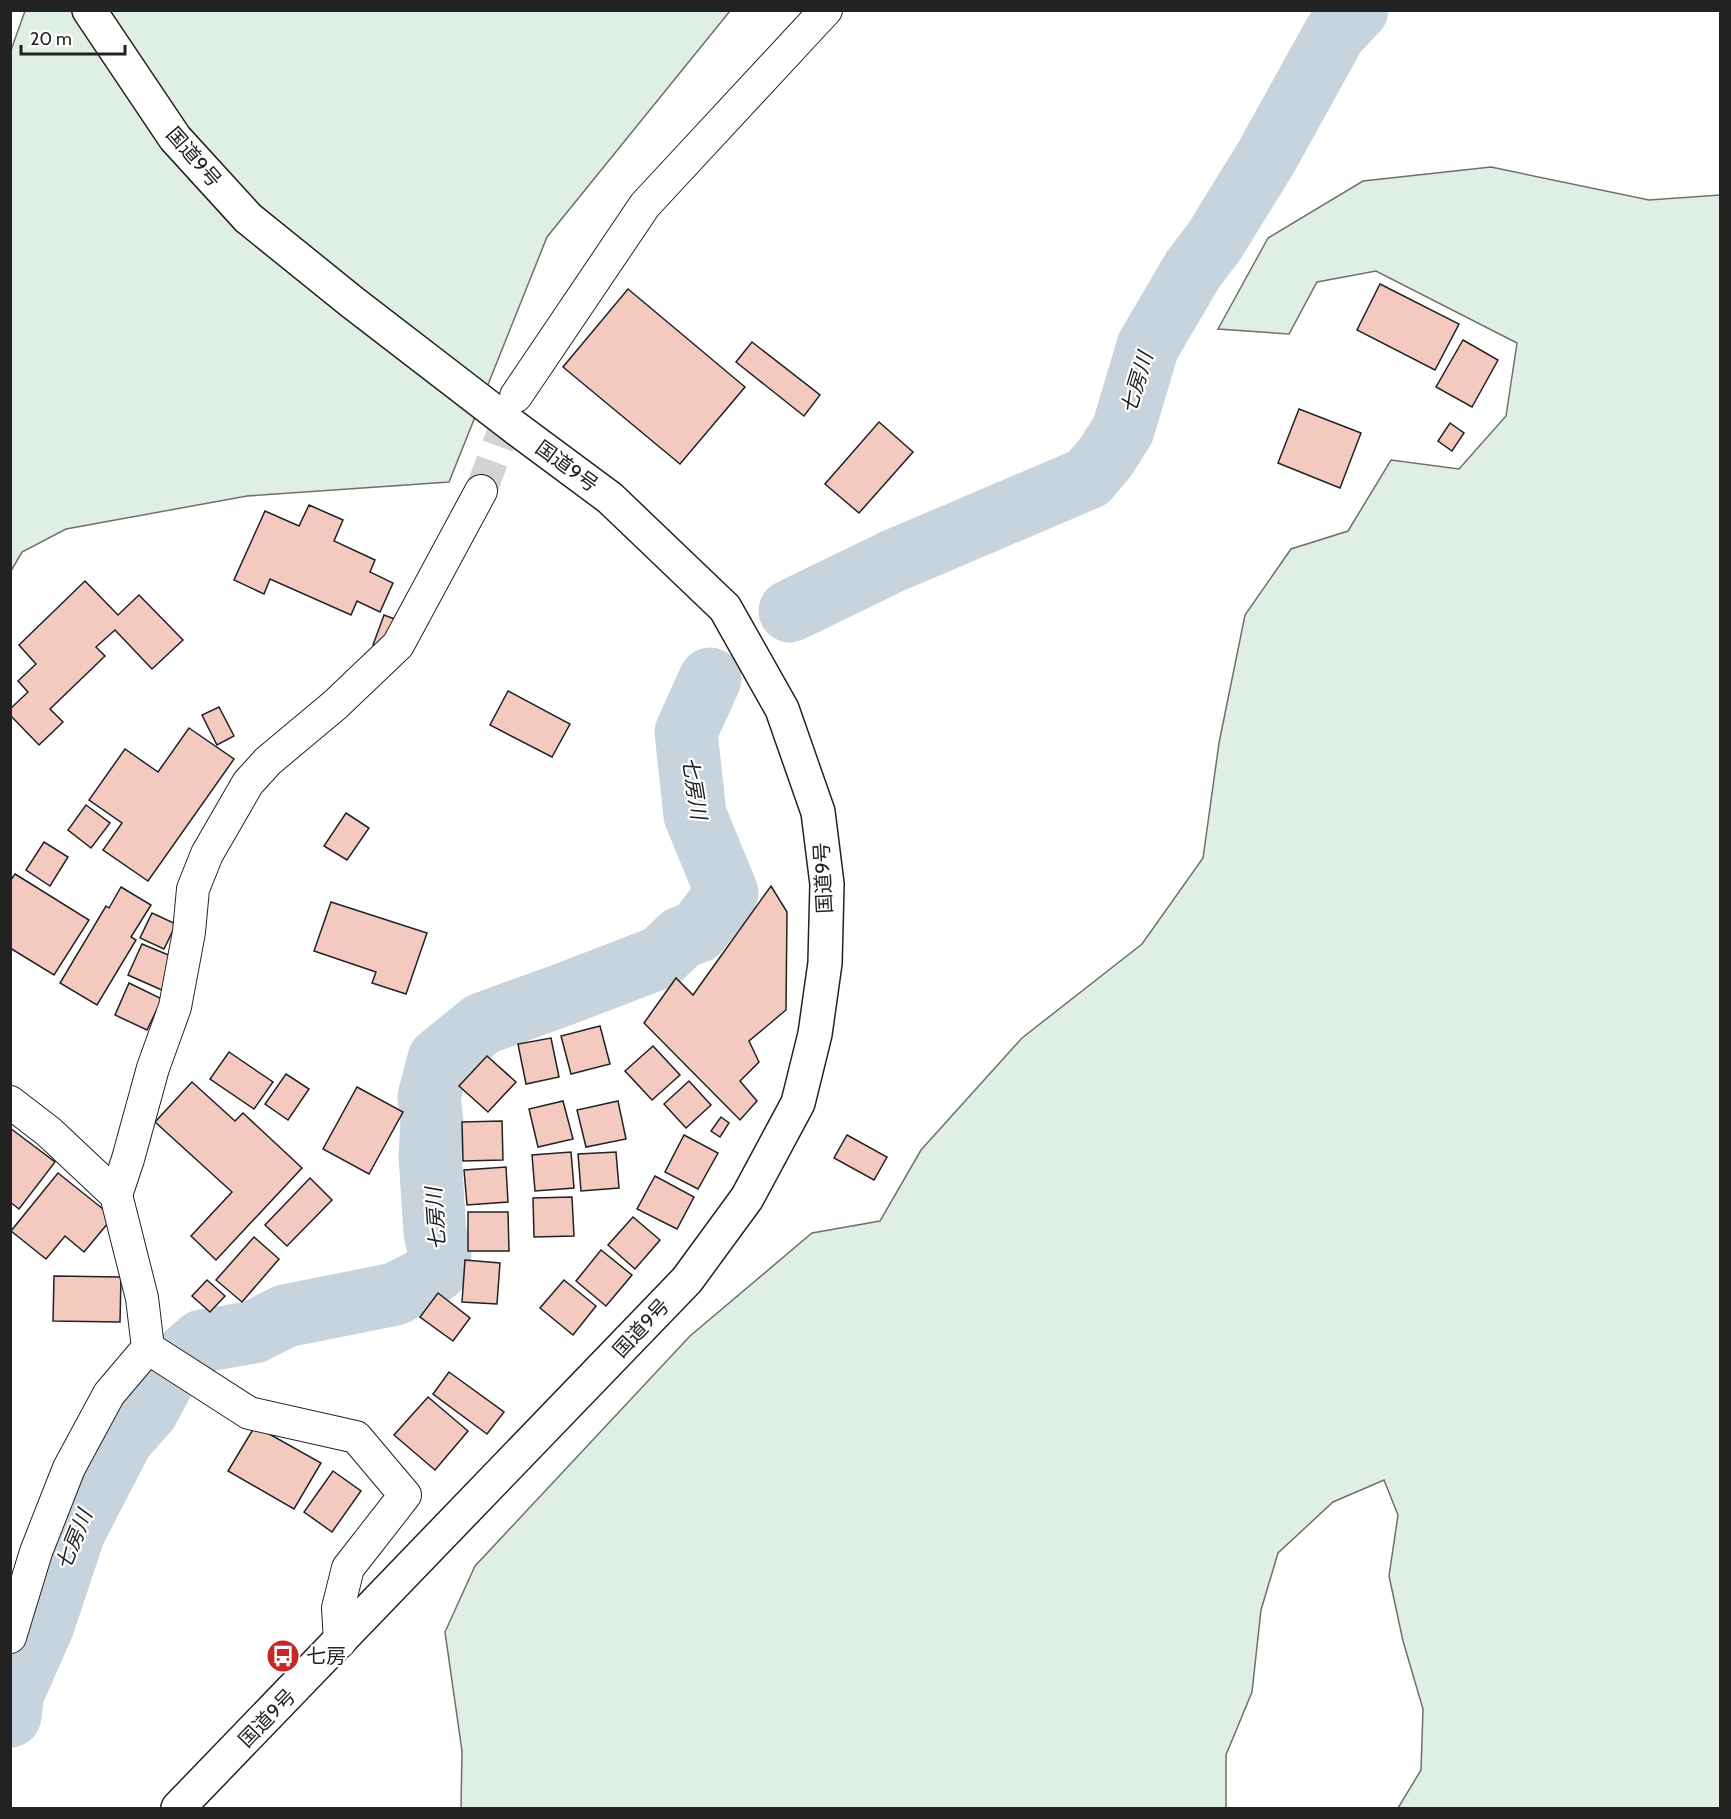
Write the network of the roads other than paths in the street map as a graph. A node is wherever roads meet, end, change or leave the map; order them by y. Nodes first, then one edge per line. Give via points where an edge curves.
1 (89, 10) edge
2 (826, 10) edge
3 (516, 396) tunnel mouth
4 (481, 491) tunnel mouth
5 (10, 1102) edge
6 (116, 1195) junction
7 (148, 1348) junction
8 (10, 1636) edge
9 (340, 1642) junction
10 (178, 1809) edge

1 - 9 highway, 国道9号 via 175,138 248,218 610,498 725,608 782,709 818,812 827,884 825,963 815,1034 798,1103 747,1198 687,1280
2 - 3 street via 645,205
4 - 6 street via 398,645 261,768 248,783 207,854 193,889 175,1007
5 - 6 street via 49,1132
6 - 7 street via 142,1298
7 - 8 street via 109,1394 69,1468 36,1552
7 - 9 street via 249,1413 356,1437 405,1495 348,1568 338,1608
9 - 10 highway, 国道9号

